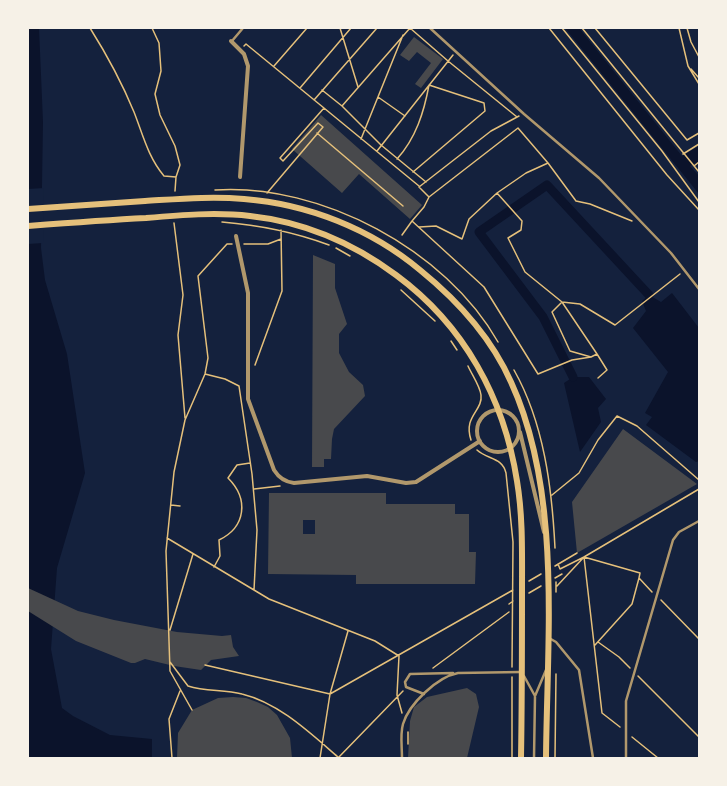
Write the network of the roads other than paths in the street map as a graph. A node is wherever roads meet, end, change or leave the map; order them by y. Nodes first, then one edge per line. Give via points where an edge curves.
1 (243, 28) edge
2 (430, 28) edge
3 (231, 41) joint
4 (240, 177) dead end
5 (28, 209) edge
6 (28, 226) edge
7 (236, 236) dead end
8 (699, 289) edge
9 (499, 410) junction
10 (525, 419) junction
11 (519, 428) junction
12 (521, 435) junction
13 (480, 441) junction
14 (516, 441) junction
15 (511, 447) junction
16 (699, 521) edge
17 (545, 536) junction
18 (547, 637) junction
19 (547, 668) junction
20 (522, 672) junction
21 (458, 673) junction
22 (424, 694) junction
23 (534, 696) junction
24 (402, 758) edge
25 (522, 758) edge
26 (534, 758) edge
27 (546, 758) edge
28 (593, 758) edge
29 (626, 758) edge

1 - 3 lane
2 - 8 lane via 599,178 685,270
3 - 4 street via 248,62
5 - 10 main road via 188,198 244,199 300,208 345,224 394,250 436,282 479,329 511,381
6 - 9 main road via 188,215 233,215 283,222 333,237 367,254 419,293 449,323 474,357
7 - 13 street via 248,293 248,399 274,470 279,477 294,483 367,476 406,483 416,482
9 - 11 street via 511,414
9 - 13 street via 486,414 479,422 477,432
9 - 15 main road
10 - 12 street
10 - 17 main road via 540,480
11 - 12 street
11 - 14 street
12 - 14 street
12 - 17 street
13 - 15 street via 494,451
14 - 15 street
15 - 20 main road via 520,512
16 - 29 lane via 679,532 673,540 626,701
17 - 18 main road via 548,582
18 - 19 main road
18 - 28 lane via 556,642 579,670
19 - 23 lane
19 - 27 main road
20 - 21 lane
20 - 23 lane
20 - 25 main road
21 - 22 lane via 448,675
21 - 22 lane via 410,674 405,684 407,688
22 - 24 lane via 404,722
23 - 26 lane

